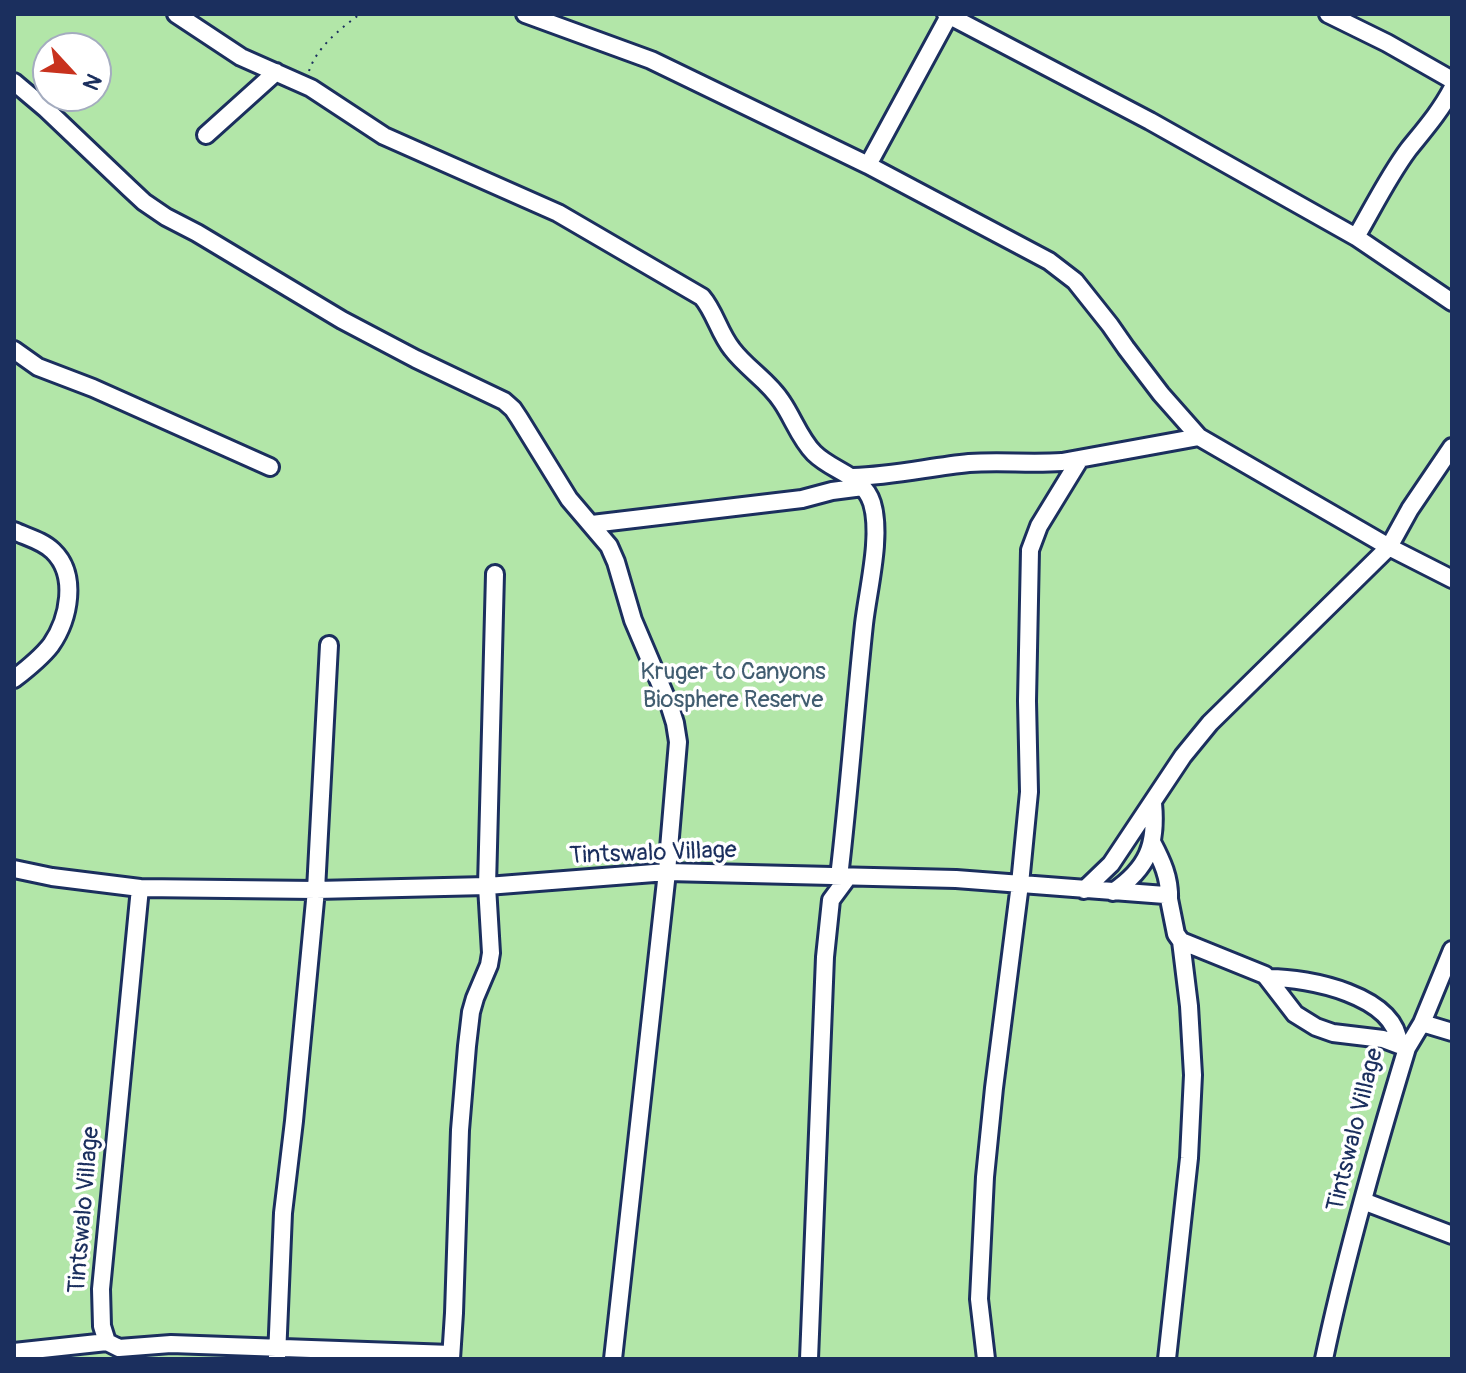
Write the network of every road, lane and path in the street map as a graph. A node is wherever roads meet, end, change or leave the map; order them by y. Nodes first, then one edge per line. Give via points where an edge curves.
1 (176, 14) edge
2 (360, 14) edge
3 (525, 14) edge
4 (949, 14) edge
5 (1328, 14) edge
6 (1452, 64) edge
7 (1429, 67) junction
8 (276, 72) junction
9 (1452, 80) edge
10 (14, 82) edge
11 (311, 88) junction
12 (1452, 89) edge
13 (206, 135) dead end
14 (868, 165) junction
15 (1356, 237) junction
16 (1452, 302) edge
17 (14, 350) edge
18 (1199, 437) junction
19 (1452, 447) edge
20 (1080, 459) junction
21 (270, 467) dead end
22 (858, 482) junction
23 (592, 524) junction
24 (14, 531) edge
25 (1389, 547) junction
26 (495, 574) dead end
27 (1452, 579) edge
28 (329, 645) dead end
29 (14, 679) edge
30 (1153, 803) junction
31 (1152, 842) junction
32 (14, 869) edge
33 (667, 872) junction
34 (805, 876) junction
35 (843, 877) junction
36 (1020, 884) junction
37 (487, 886) junction
38 (140, 888) junction
39 (316, 890) junction
40 (1084, 890) junction
41 (1113, 892) junction
42 (1169, 899) junction
43 (831, 900) junction
44 (1181, 941) junction
45 (1452, 950) edge
46 (1269, 978) junction
47 (1422, 1023) junction
48 (1452, 1032) edge
49 (1403, 1046) junction
50 (1363, 1201) junction
51 (1452, 1235) edge
52 (107, 1342) junction
53 (14, 1352) edge
54 (278, 1354) edge
55 (451, 1357) edge
56 (613, 1359) edge
57 (809, 1359) edge
58 (986, 1359) edge
59 (1167, 1359) edge
60 (1324, 1359) edge

1 - 8 street via 241,57
2 - 11 path via 313,61
3 - 14 street via 651,60
4 - 14 street
4 - 15 street
5 - 7 street
6 - 7 street
7 - 9 street
8 - 11 street
8 - 13 street
10 - 23 street via 166,217 342,320 504,401 569,499
11 - 22 street via 384,136 558,213 702,297 733,352 772,388 812,451
12 - 15 street
14 - 18 street via 1049,261 1075,281
15 - 16 street
17 - 21 street via 38,367
18 - 20 street
18 - 25 street
19 - 25 street
20 - 22 street via 972,463
20 - 36 street via 1030,550 1029,792
22 - 23 street via 802,499
22 - 35 street via 872,503 875,529
23 - 33 street via 616,562 675,723 677,765
24 - 29 street via 56,553 69,588 51,645
25 - 27 street
25 - 30 street via 1210,723
26 - 37 street
28 - 39 street
30 - 31 street
30 - 40 street via 1111,864
31 - 41 street via 1140,867
31 - 42 street via 1166,872
32 - 38 street
33 - 34 street, Tintswalo Village
33 - 37 street, Tintswalo Village
33 - 56 street
34 - 35 street, Tintswalo Village
34 - 43 street
35 - 36 street, Tintswalo Village
35 - 43 street
36 - 40 street, Tintswalo Village
36 - 58 street via 985,1177 979,1299
37 - 39 street, Tintswalo Village
37 - 55 street via 490,959 471,1012 460,1130
38 - 39 street, Tintswalo Village
38 - 52 street, Tintswalo Village via 101,1289
39 - 54 street via 283,1213
40 - 41 street, Tintswalo Village
41 - 42 street, Tintswalo Village
42 - 44 street
43 - 57 street
44 - 46 street, Tintswalo Village
44 - 59 street via 1193,1075
45 - 47 street
46 - 49 street, Tintswalo Village via 1295,1014 1316,1027
46 - 49 street via 1363,999 1394,1026
47 - 48 street
47 - 49 street
49 - 50 street, Tintswalo Village
50 - 51 street
50 - 60 street, Tintswalo Village
52 - 53 street
52 - 54 street via 119,1348 171,1344
54 - 55 street

